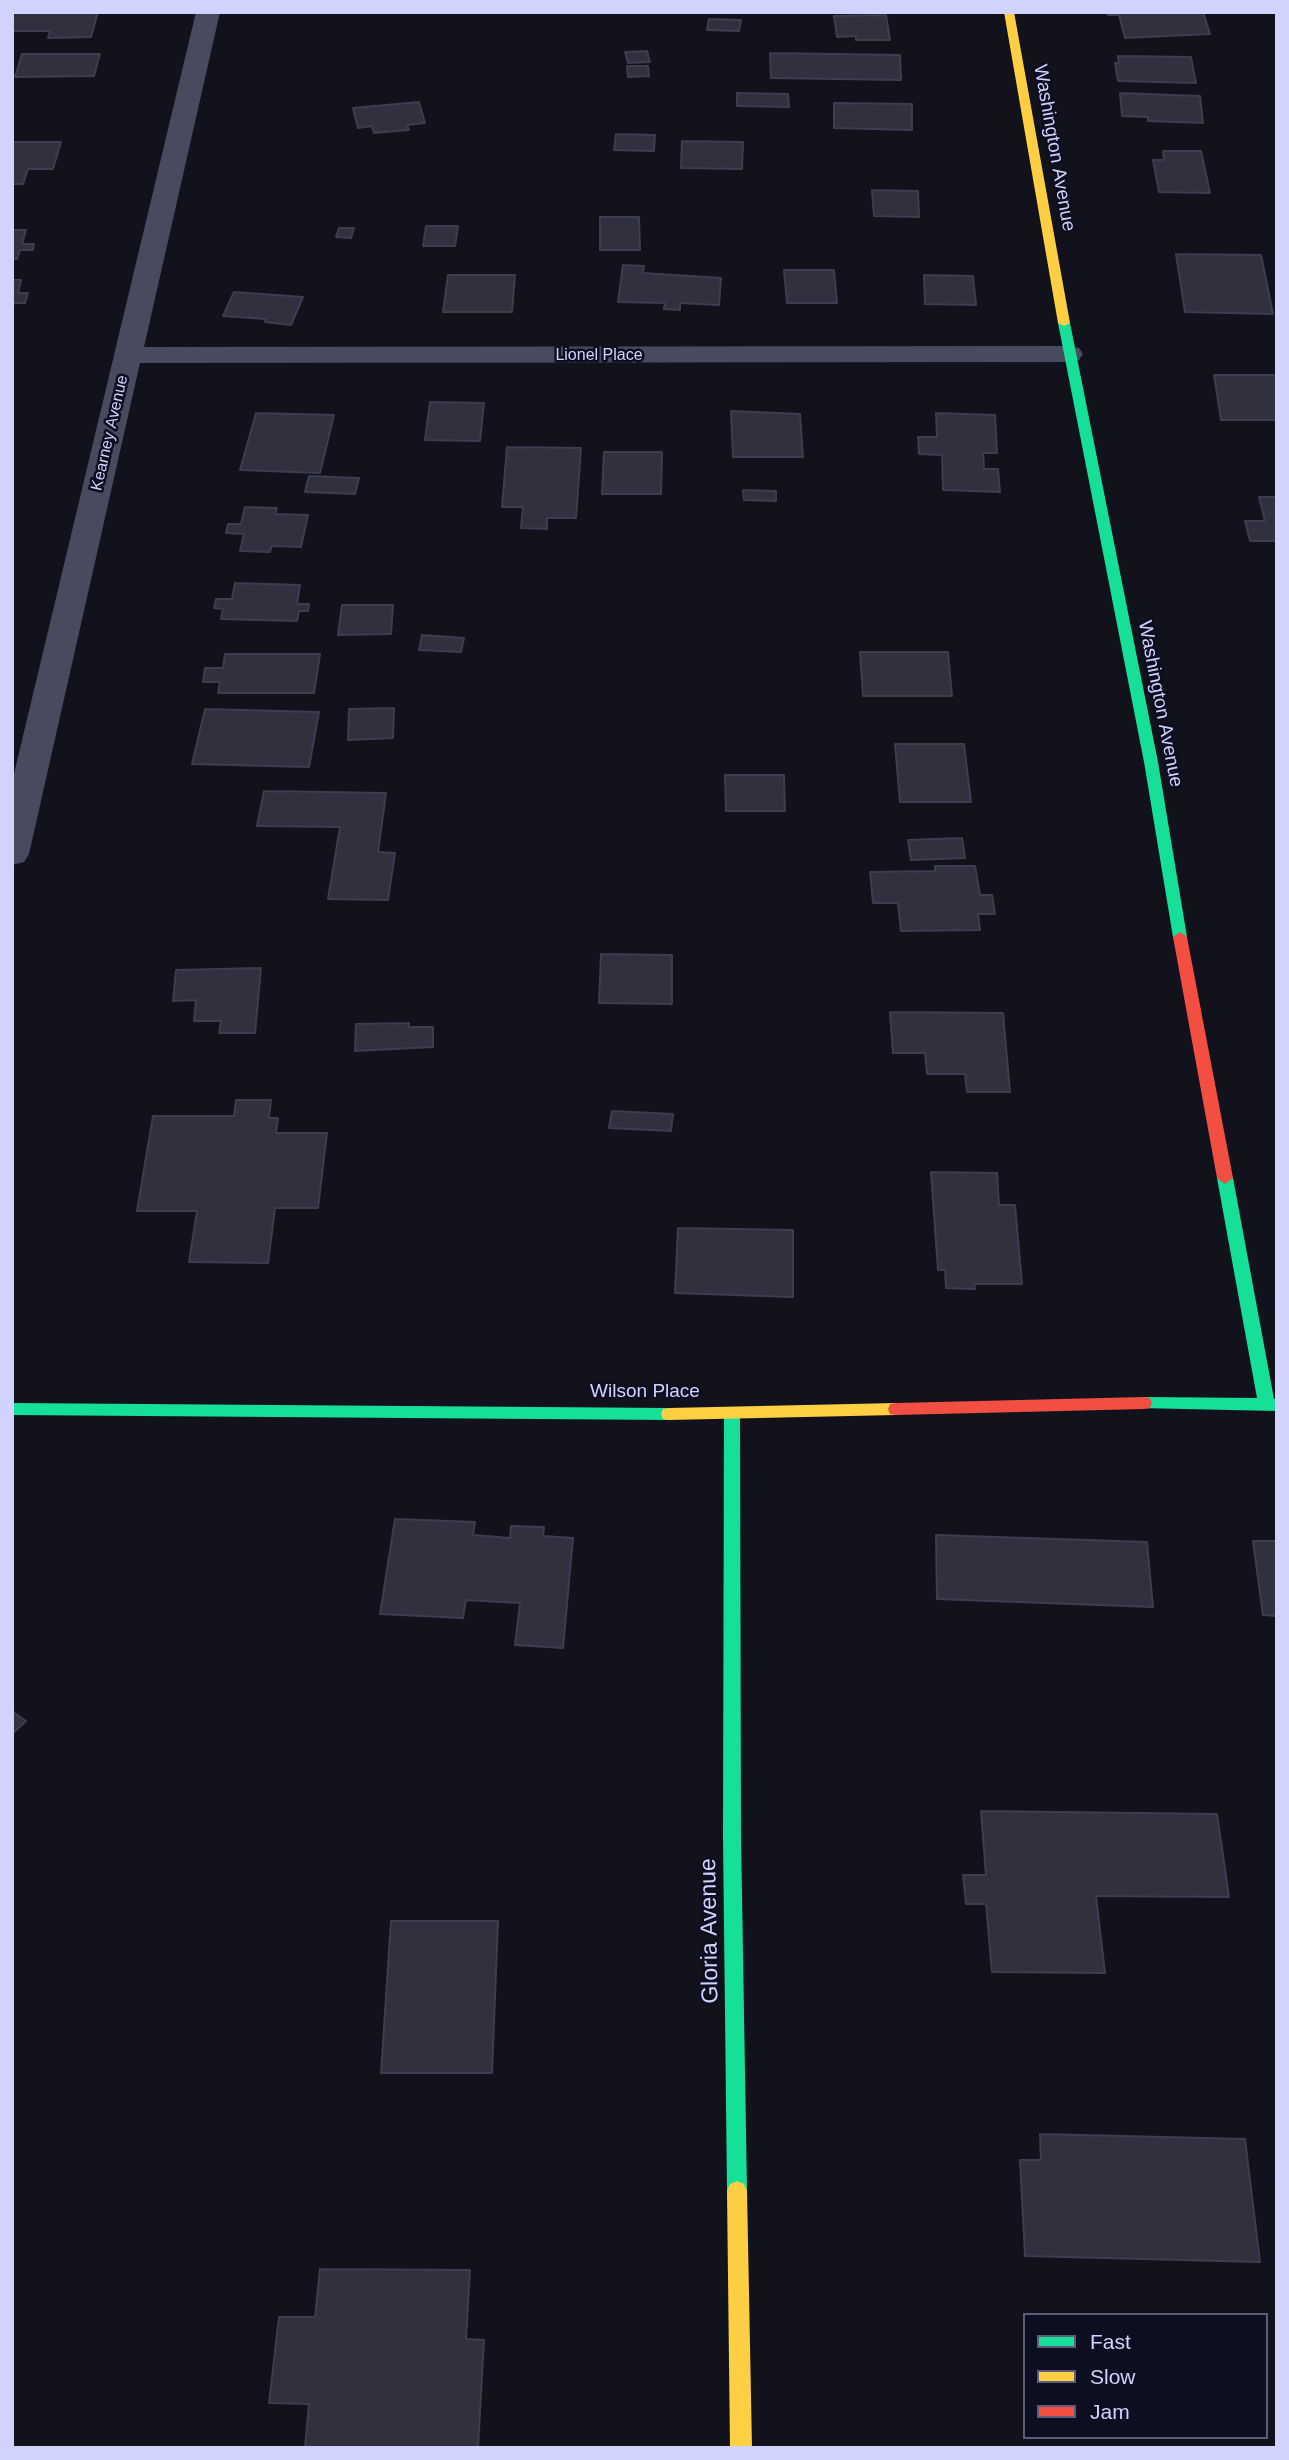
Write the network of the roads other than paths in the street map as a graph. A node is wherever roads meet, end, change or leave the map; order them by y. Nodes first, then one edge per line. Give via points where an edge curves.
1 (208, 12) edge
2 (1009, 12) edge
3 (1069, 354) junction
4 (128, 355) junction
5 (12, 854) edge
6 (1272, 1405) edge
7 (12, 1409) edge
8 (732, 1414) junction
9 (741, 2448) edge

1 - 4 street, Kearney Avenue
2 - 3 street, Washington Avenue
3 - 4 street, Lionel Place
3 - 6 street, Washington Avenue
4 - 5 street, Kearney Avenue
6 - 8 street, Wilson Place via 1110,1403
7 - 8 street, Wilson Place
8 - 9 street, Gloria Avenue via 732,1836

